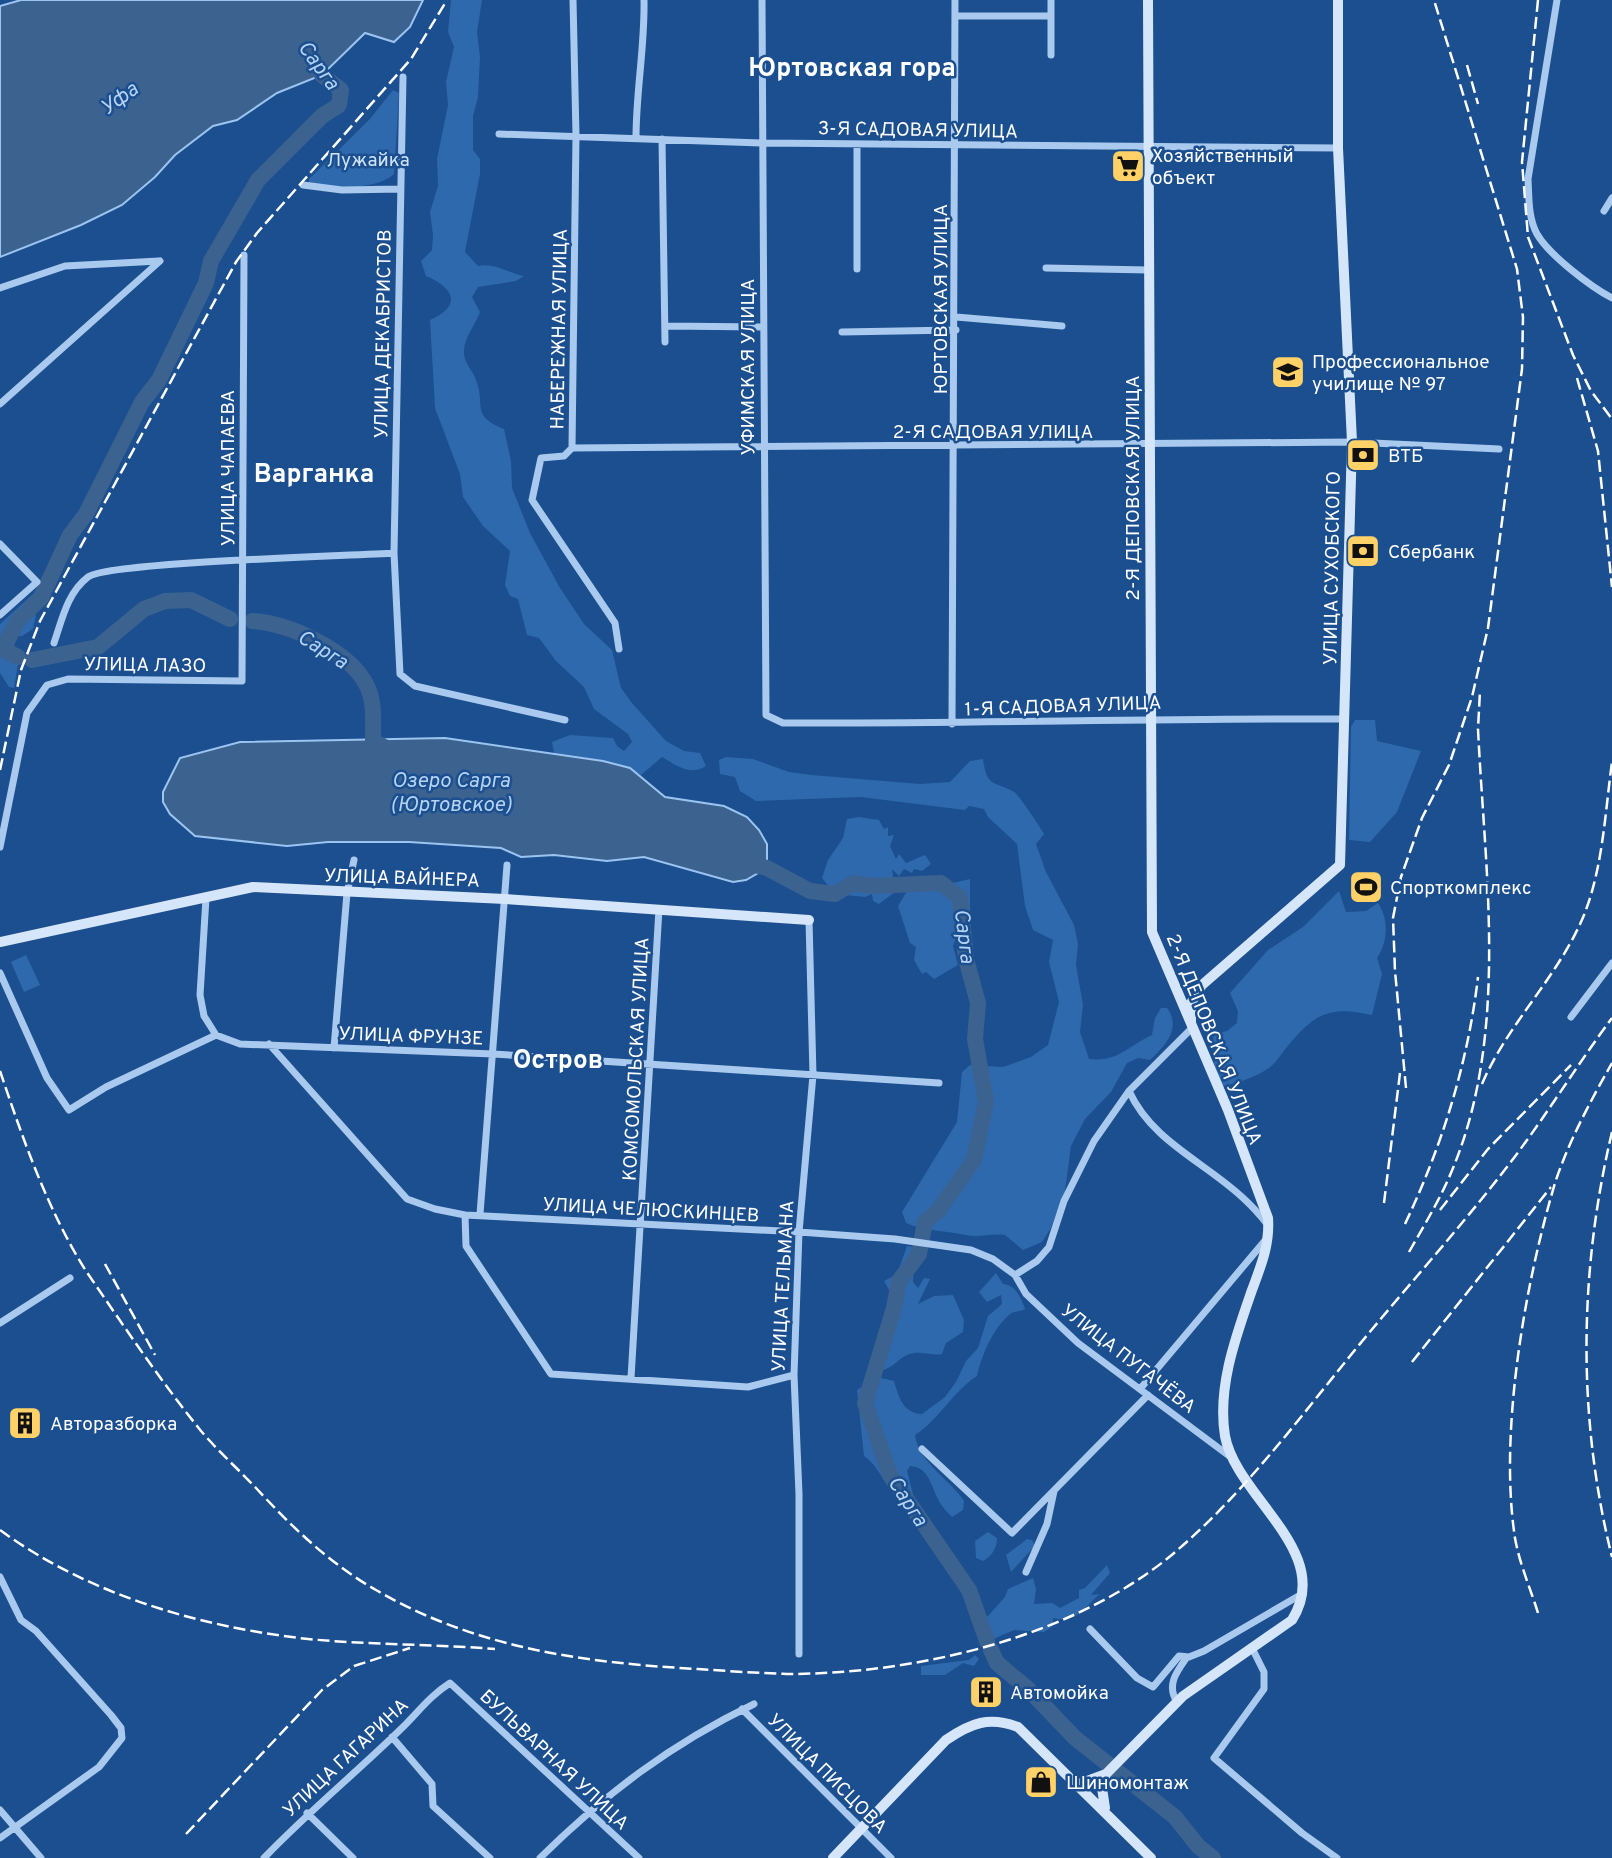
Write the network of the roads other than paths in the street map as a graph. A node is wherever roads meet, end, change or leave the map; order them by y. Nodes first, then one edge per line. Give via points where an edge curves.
1 (573, 0) edge
2 (644, 0) edge
3 (762, 0) edge
4 (955, 0) edge
5 (1051, 0) edge
6 (1148, 0) edge
7 (1338, 0) edge
8 (1557, 0) edge
9 (955, 16) junction
10 (1051, 16) junction
11 (1051, 55) dead end
12 (403, 77) dead end
13 (499, 134) dead end
14 (576, 135) junction
15 (636, 138) junction
16 (662, 139) junction
17 (761, 143) junction
18 (857, 144) junction
19 (957, 145) junction
20 (1148, 147) junction
21 (1338, 148) junction
22 (303, 186) dead end
23 (400, 189) junction
24 (1612, 198) edge
25 (1604, 211) dead end
26 (244, 254) dead end
27 (1046, 268) dead end
28 (857, 269) dead end
29 (1148, 270) junction
30 (0, 288) edge
31 (1612, 298) edge
32 (956, 317) junction
33 (666, 326) junction
34 (762, 327) junction
35 (1062, 327) dead end
36 (956, 330) junction
37 (842, 332) dead end
38 (665, 342) dead end
39 (0, 404) edge
40 (1352, 442) junction
41 (1149, 446) junction
42 (763, 447) junction
43 (955, 447) junction
44 (572, 448) junction
45 (1499, 449) dead end
46 (0, 544) edge
47 (394, 553) junction
48 (242, 562) junction
49 (0, 615) edge
50 (54, 643) dead end
51 (619, 649) dead end
52 (242, 681) joint
53 (1150, 718) junction
54 (1345, 719) junction
55 (565, 720) dead end
56 (783, 723) joint
57 (952, 724) junction
58 (0, 847) edge
59 (354, 860) dead end
60 (507, 865) dead end
61 (347, 893) junction
62 (206, 898) junction
63 (505, 899) junction
64 (659, 909) junction
65 (809, 920) joint
66 (0, 942) edge
67 (1612, 963) edge
68 (0, 973) edge
69 (1571, 1017) dead end
70 (1191, 1029) junction
71 (216, 1035) junction
72 (269, 1044) junction
73 (334, 1048) junction
74 (493, 1054) junction
75 (650, 1065) junction
76 (813, 1075) junction
77 (939, 1083) dead end
78 (1129, 1091) junction
79 (480, 1214) junction
80 (465, 1215) junction
81 (640, 1222) junction
82 (1269, 1230) junction
83 (799, 1232) junction
84 (1015, 1275) junction
85 (70, 1278) dead end
86 (0, 1323) edge
87 (794, 1375) junction
88 (631, 1378) junction
89 (1140, 1389) junction
90 (1148, 1395) junction
91 (922, 1449) dead end
92 (1232, 1458) junction
93 (1055, 1490) junction
94 (1026, 1572) dead end
95 (0, 1577) edge
96 (1304, 1593) junction
97 (1090, 1629) dead end
98 (1252, 1648) junction
99 (799, 1654) dead end
100 (1187, 1657) junction
101 (450, 1683) joint
102 (1177, 1702) junction
103 (754, 1704) dead end
104 (742, 1709) junction
105 (392, 1737) junction
106 (1106, 1774) junction
107 (1079, 1784) junction
108 (0, 1810) edge
109 (588, 1810) junction
110 (1107, 1812) junction
111 (307, 1813) junction
112 (15, 1827) junction
113 (860, 1829) junction
114 (0, 1838) edge
115 (41, 1858) edge
116 (264, 1858) edge
117 (353, 1858) edge
118 (490, 1858) edge
119 (540, 1858) edge
120 (639, 1858) edge
121 (833, 1858) edge
122 (891, 1858) edge
123 (1151, 1858) edge
124 (1337, 1858) edge

1 - 14 street, НАБЕРЕЖНАЯ УЛИЦА
2 - 15 street
3 - 17 street, УФИМСКАЯ УЛИЦА
4 - 9 street, ЮРТОВСКАЯ УЛИЦА
5 - 10 street
6 - 20 street, 2-Я ДЕПОВСКАЯ УЛИЦА
7 - 21 street, УЛИЦА СУХОБСКОГО
8 - 31 street via 1528,179 1529,208 1537,234 1595,289
9 - 10 street
9 - 19 street, ЮРТОВСКАЯ УЛИЦА
10 - 11 street
12 - 23 street, УЛИЦА ДЕКАБРИСТОВ
13 - 14 street, 3-Я САДОВАЯ УЛИЦА
14 - 15 street, 3-Я САДОВАЯ УЛИЦА
14 - 44 street, НАБЕРЕЖНАЯ УЛИЦА
15 - 16 street, 3-Я САДОВАЯ УЛИЦА
16 - 17 street, 3-Я САДОВАЯ УЛИЦА
16 - 33 street
17 - 18 street, 3-Я САДОВАЯ УЛИЦА
17 - 34 street, УФИМСКАЯ УЛИЦА
18 - 19 street, 3-Я САДОВАЯ УЛИЦА
18 - 28 street
19 - 20 street, 3-Я САДОВАЯ УЛИЦА
19 - 32 street, ЮРТОВСКАЯ УЛИЦА
20 - 21 street, 3-Я САДОВАЯ УЛИЦА
20 - 29 street, 2-Я ДЕПОВСКАЯ УЛИЦА
21 - 40 street, УЛИЦА СУХОБСКОГО
22 - 23 street
23 - 47 street, УЛИЦА ДЕКАБРИСТОВ
24 - 25 street
26 - 48 street, УЛИЦА ЧАПАЕВА
27 - 29 street
29 - 41 street, 2-Я ДЕПОВСКАЯ УЛИЦА
30 - 39 street via 65,266 160,261
32 - 35 street
32 - 36 street, ЮРТОВСКАЯ УЛИЦА
33 - 34 street
33 - 38 street
34 - 42 street, УФИМСКАЯ УЛИЦА
36 - 37 street
36 - 43 street, ЮРТОВСКАЯ УЛИЦА
40 - 41 street, 2-Я САДОВАЯ УЛИЦА
40 - 45 street, 2-Я САДОВАЯ УЛИЦА
40 - 54 street, УЛИЦА СУХОБСКОГО
41 - 43 street, 2-Я САДОВАЯ УЛИЦА
41 - 53 street, 2-Я ДЕПОВСКАЯ УЛИЦА
42 - 43 street, 2-Я САДОВАЯ УЛИЦА
42 - 44 street, 2-Я САДОВАЯ УЛИЦА
42 - 56 street, УФИМСКАЯ УЛИЦА via 766,715
43 - 57 street, ЮРТОВСКАЯ УЛИЦА
44 - 51 street, НАБЕРЕЖНАЯ УЛИЦА via 564,456 541,458 531,500 615,623
46 - 49 street via 37,582
47 - 48 street
47 - 55 street, УЛИЦА ДЕКАБРИСТОВ via 400,674 415,686
48 - 50 street via 134,567 89,575 68,601
48 - 52 street, УЛИЦА ЧАПАЕВА
52 - 58 street, УЛИЦА ЛАЗО via 68,679 47,685 27,713
53 - 54 street, 1-Я САДОВАЯ УЛИЦА
53 - 57 street, 1-Я САДОВАЯ УЛИЦА
53 - 70 street, 2-Я ДЕПОВСКАЯ УЛИЦА via 1152,932
54 - 70 street, УЛИЦА СУХОБСКОГО via 1340,864 1202,985 1191,1003
56 - 57 street, 1-Я САДОВАЯ УЛИЦА
59 - 61 street
60 - 63 street
61 - 62 street, УЛИЦА ВАЙНЕРА via 253,887
61 - 63 street, УЛИЦА ВАЙНЕРА
61 - 73 street
62 - 66 street, УЛИЦА ВАЙНЕРА
62 - 71 street via 200,995 204,1016
63 - 64 street, УЛИЦА ВАЙНЕРА
63 - 74 street
64 - 65 street, УЛИЦА ВАЙНЕРА
64 - 75 street, КОМСОМОЛЬСКАЯ УЛИЦА
65 - 76 street, УЛИЦА ТЕЛЬМАНА
67 - 69 street
68 - 71 street via 47,1079 69,1110 106,1087
70 - 78 street
70 - 82 street, 2-Я ДЕПОВСКАЯ УЛИЦА via 1228,1110
71 - 72 street, УЛИЦА ФРУНЗЕ via 240,1044
72 - 73 street, УЛИЦА ФРУНЗЕ
72 - 80 street, УЛИЦА ЧЕЛЮСКИНЦЕВ via 407,1199
73 - 74 street, УЛИЦА ФРУНЗЕ
74 - 75 street, УЛИЦА ФРУНЗЕ
74 - 79 street
75 - 76 street, УЛИЦА ФРУНЗЕ
75 - 81 street, КОМСОМОЛЬСКАЯ УЛИЦА
76 - 77 street, УЛИЦА ФРУНЗЕ
76 - 83 street, УЛИЦА ТЕЛЬМАНА
78 - 82 street via 1139,1112 1173,1146 1241,1196
78 - 84 street via 1094,1140 1064,1201 1049,1247
79 - 80 street, УЛИЦА ЧЕЛЮСКИНЦЕВ
79 - 81 street, УЛИЦА ЧЕЛЮСКИНЦЕВ
80 - 88 street via 466,1246 551,1374
81 - 83 street, УЛИЦА ЧЕЛЮСКИНЦЕВ
81 - 88 street, КОМСОМОЛЬСКАЯ УЛИЦА
82 - 89 street
82 - 92 street via 1228,1374 1224,1414
83 - 84 street, УЛИЦА ЧЕЛЮСКИНЦЕВ via 971,1250 993,1258
83 - 87 street, УЛИЦА ТЕЛЬМАНА
84 - 89 street, УЛИЦА ПУГАЧЁВА via 1026,1294 1078,1343
85 - 86 street
87 - 88 street via 748,1387
87 - 99 street, УЛИЦА ТЕЛЬМАНА
89 - 90 street, УЛИЦА ПУГАЧЁВА
90 - 92 street, УЛИЦА ПУГАЧЁВА
90 - 93 street
91 - 93 street via 1012,1533
92 - 96 street via 1288,1542 1298,1562
93 - 94 street via 1047,1524
95 - 112 street via 21,1620 111,1715 122,1738 99,1768
96 - 98 street via 1292,1620
96 - 100 street
97 - 100 street via 1136,1678 1153,1687 1179,1656
98 - 102 street
98 - 124 street via 1264,1672 1264,1689 1214,1758
100 - 102 street via 1172,1680
101 - 105 street, УЛИЦА ГАГАРИНА via 433,1694
101 - 109 street, БУЛЬВАРНАЯ УЛИЦА
102 - 106 street
103 - 104 street
104 - 109 street via 701,1729
104 - 113 street, УЛИЦА ПИСЦОВА
105 - 111 street, УЛИЦА ГАГАРИНА
105 - 118 street via 432,1784 433,1806
106 - 107 street
106 - 110 street via 1102,1788
107 - 110 street
107 - 113 street via 1018,1727 982,1720 946,1740
108 - 112 street
109 - 119 street
109 - 120 street, БУЛЬВАРНАЯ УЛИЦА
110 - 123 street
111 - 116 street, УЛИЦА ГАГАРИНА
111 - 117 street
112 - 114 street
112 - 115 street
113 - 121 street
113 - 122 street, УЛИЦА ПИСЦОВА

